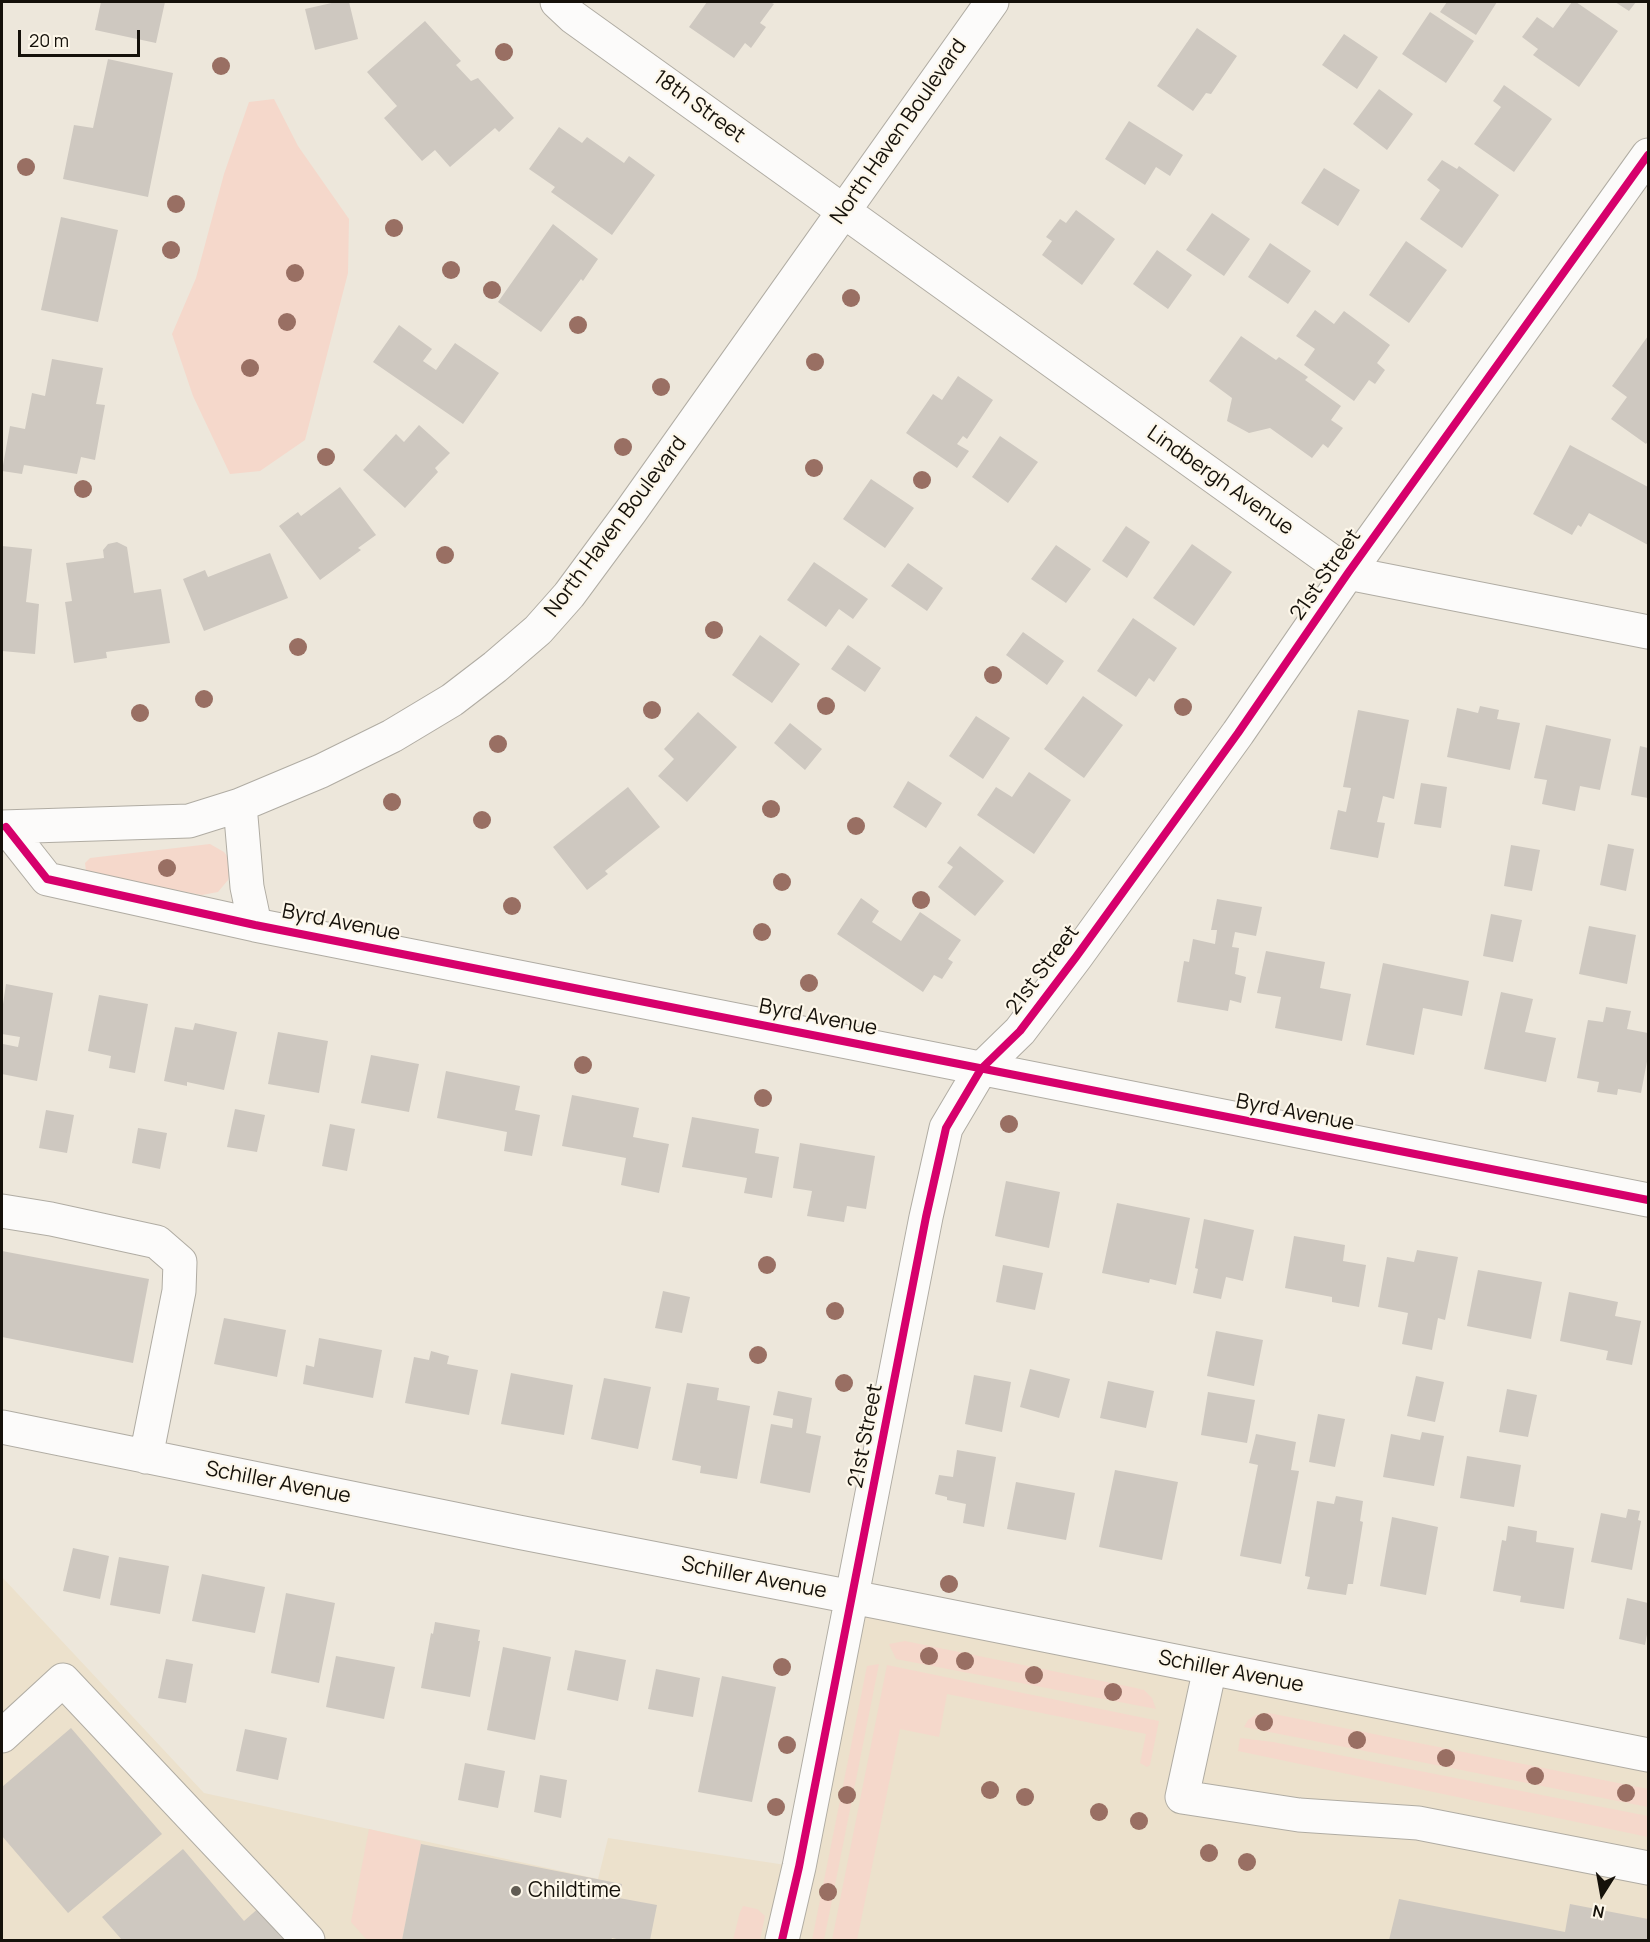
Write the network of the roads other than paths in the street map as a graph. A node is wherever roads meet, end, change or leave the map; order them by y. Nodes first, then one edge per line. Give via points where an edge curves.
1 (557, 2) edge
2 (992, 2) edge
3 (1648, 155) edge
4 (843, 211) junction
5 (1348, 573) junction
6 (1648, 632) edge
7 (240, 805) junction
8 (4, 827) edge
9 (255, 925) junction
10 (981, 1069) junction
11 (1648, 1200) edge
12 (2, 1211) edge
13 (2, 1427) edge
14 (146, 1457) junction
15 (853, 1597) junction
16 (1210, 1668) junction
17 (2, 1736) edge
18 (1648, 1755) edge
19 (1648, 1868) edge
20 (308, 1941) edge
21 (782, 1941) edge

1 - 4 street, 18th Street
2 - 4 street, North Haven Boulevard
3 - 5 street, 21st Street
4 - 5 street, Lindbergh Avenue
4 - 7 street, North Haven Boulevard via 631,510 538,630 452,700 392,736
5 - 6 street, Lindbergh Avenue
5 - 10 street, 21st Street via 1076,957 1020,1031
7 - 8 street, North Haven Boulevard via 189,821
7 - 9 street via 247,887
8 - 9 street, Byrd Avenue via 47,879
9 - 10 street, Byrd Avenue
10 - 11 street, Byrd Avenue
10 - 15 street, 21st Street via 946,1128
12 - 14 street via 157,1242 180,1262 179,1291
13 - 14 street, Schiller Avenue
14 - 15 street, Schiller Avenue
15 - 16 street, Schiller Avenue
15 - 21 street, 21st Street
16 - 18 street, Schiller Avenue
16 - 19 street via 1182,1797 1299,1815 1418,1823
17 - 20 street via 63,1680

